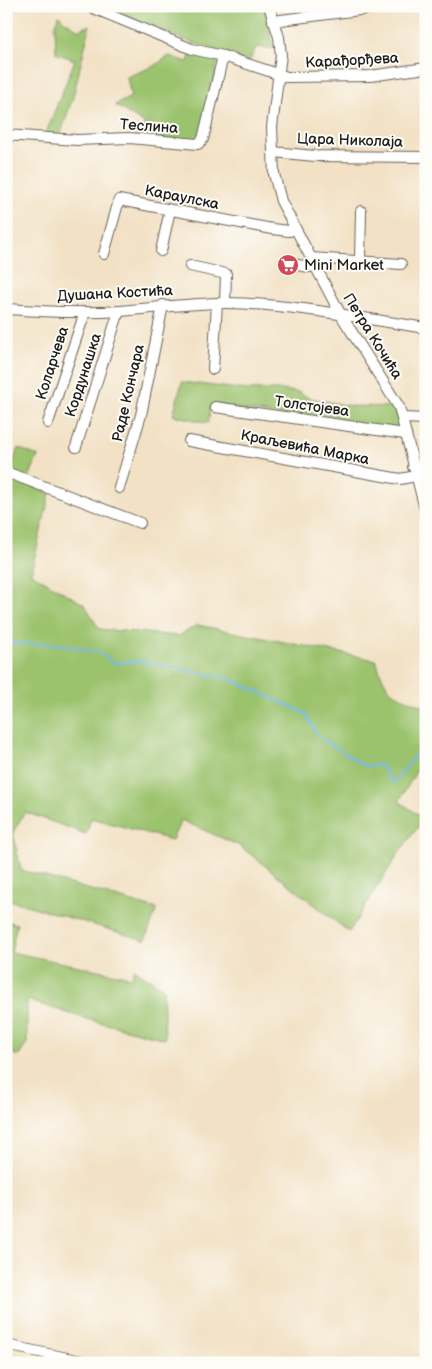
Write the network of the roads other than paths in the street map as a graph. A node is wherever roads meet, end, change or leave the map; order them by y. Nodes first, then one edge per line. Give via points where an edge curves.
1 (88, 6) edge
2 (268, 6) edge
3 (367, 9) dead end
4 (273, 21) junction
5 (223, 56) junction
6 (426, 68) edge
7 (280, 76) junction
8 (6, 135) edge
9 (273, 152) junction
10 (426, 157) edge
11 (170, 210) junction
12 (361, 211) dead end
13 (295, 229) junction
14 (161, 250) dead end
15 (104, 254) dead end
16 (360, 260) junction
17 (313, 262) junction
18 (287, 263) dead end
19 (401, 264) dead end
20 (190, 266) dead end
21 (221, 303) junction
22 (163, 305) junction
23 (6, 309) edge
24 (119, 311) junction
25 (85, 312) junction
26 (340, 315) junction
27 (426, 328) edge
28 (214, 369) dead end
29 (214, 407) dead end
30 (403, 418) junction
31 (426, 419) edge
32 (48, 423) dead end
33 (405, 434) junction
34 (189, 441) dead end
35 (76, 447) dead end
36 (426, 468) edge
37 (6, 472) edge
38 (414, 472) junction
39 (119, 488) dead end
40 (426, 512) edge
41 (140, 523) dead end
42 (6, 1345) edge
43 (91, 1363) edge

1 - 5 street, Карађорђева via 192,49
2 - 4 street, Петра Кочића
3 - 4 street
4 - 7 street, Петра Кочића via 281,48
5 - 7 street, Карађорђева
5 - 8 street, Теслина via 203,139 198,144 138,138 59,139
6 - 7 street, Карађорђева via 370,76
7 - 9 street, Петра Кочића via 274,104
9 - 10 street, Цара Николаја via 315,156
9 - 13 street, Петра Кочића via 278,192
11 - 13 street, Караулска via 272,230
11 - 14 street
11 - 15 street, Караулска via 119,200
12 - 16 street
13 - 17 street, Петра Кочића
16 - 17 street
16 - 19 street
17 - 18 street via 309,267
17 - 26 street, Петра Кочића
20 - 21 street via 226,274
21 - 22 street, Душана Костића
21 - 26 street, Душана Костића via 297,307
21 - 28 street
22 - 24 street, Душана Костића
22 - 39 street, Раде Кончара via 141,415
23 - 25 street, Душана Костића
24 - 25 street, Душана Костића
24 - 35 street, Кордунашка
25 - 32 street, Коларчева
26 - 27 street, Душана Костића
26 - 30 street, Петра Кочића via 392,395
29 - 33 street, Толстојева
30 - 31 street
30 - 33 street, Петра Кочића
33 - 38 street, Петра Кочића
34 - 38 street, Краљевића Марка via 400,479
36 - 38 street, Краљевића Марка
37 - 41 street
38 - 40 street, Петра Кочића
42 - 43 street

